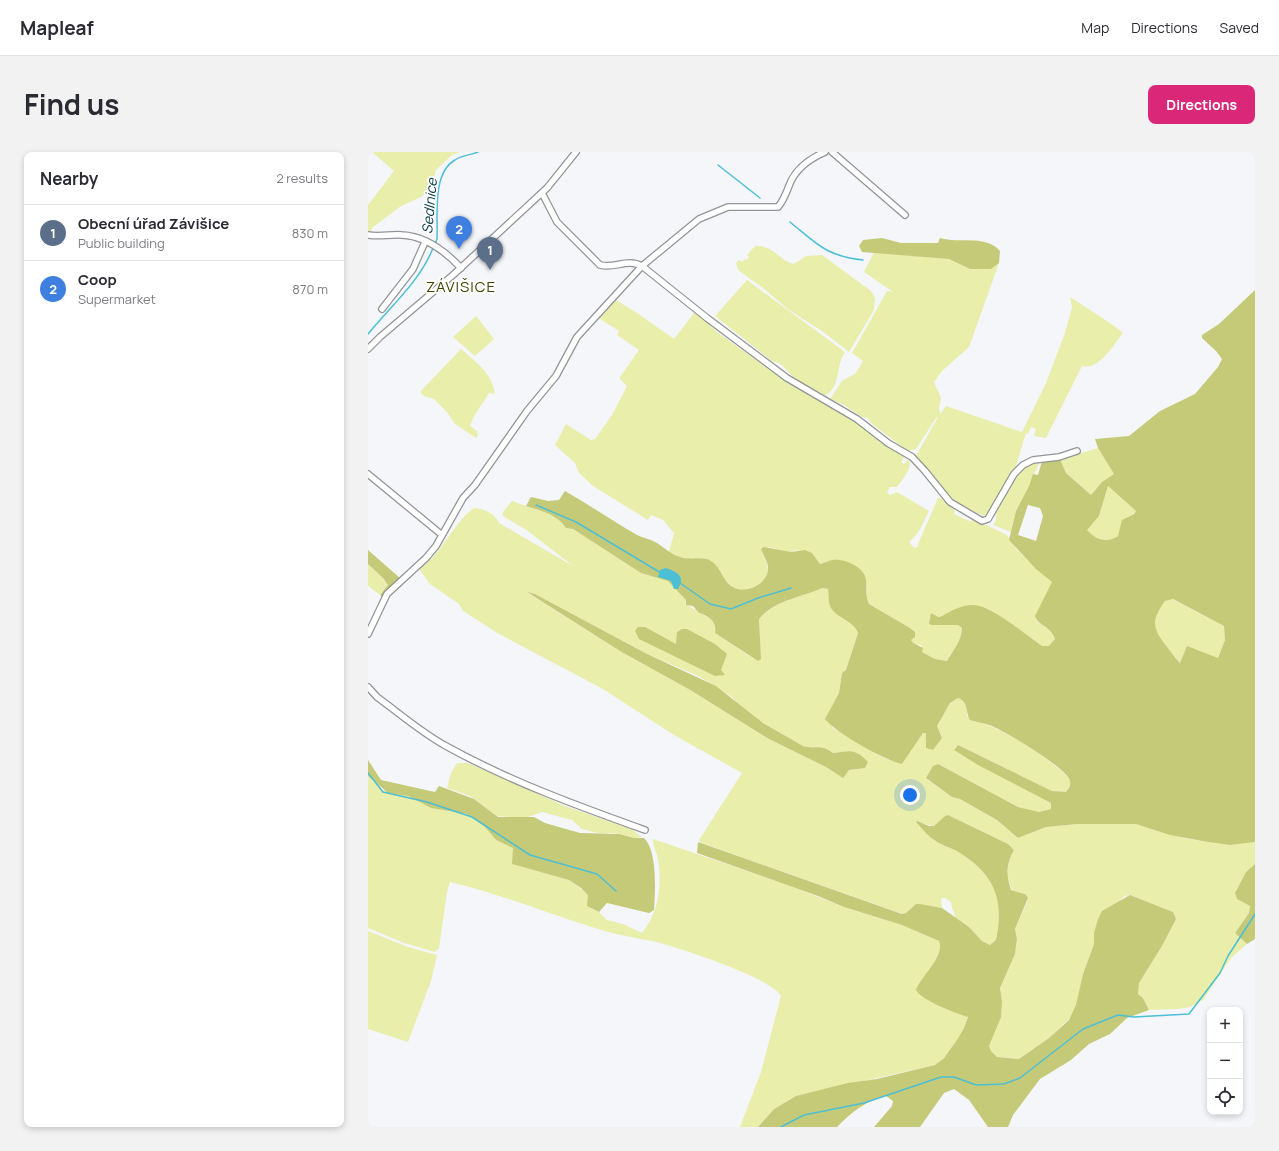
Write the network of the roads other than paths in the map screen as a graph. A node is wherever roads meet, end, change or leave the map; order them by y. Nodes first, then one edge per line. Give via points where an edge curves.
1 (576, 152) edge
2 (825, 152) edge
3 (832, 152) edge
4 (542, 193) junction
5 (905, 215) dead end
6 (368, 235) edge
7 (427, 243) junction
8 (642, 266) junction
9 (461, 268) junction
10 (382, 309) dead end
11 (368, 349) edge
12 (1077, 451) dead end
13 (368, 474) edge
14 (442, 535) junction
15 (368, 634) edge
16 (368, 687) edge
17 (645, 830) dead end

1 - 4 street
2 - 8 street via 812,159 795,174 778,207 728,207 700,219
3 - 5 street
4 - 8 street via 557,222 600,265 615,266 631,262
4 - 9 street
6 - 7 street via 403,235
7 - 9 street via 440,249
7 - 10 street via 413,269
8 - 12 street via 787,378 857,419 888,443 912,457 950,502 982,521 988,519 1014,474 1023,465 1033,460 1059,457
8 - 14 street via 577,337 556,376 463,498
9 - 11 street
13 - 14 street
14 - 15 street via 426,558 387,594
16 - 17 street via 377,697 444,746 569,802

